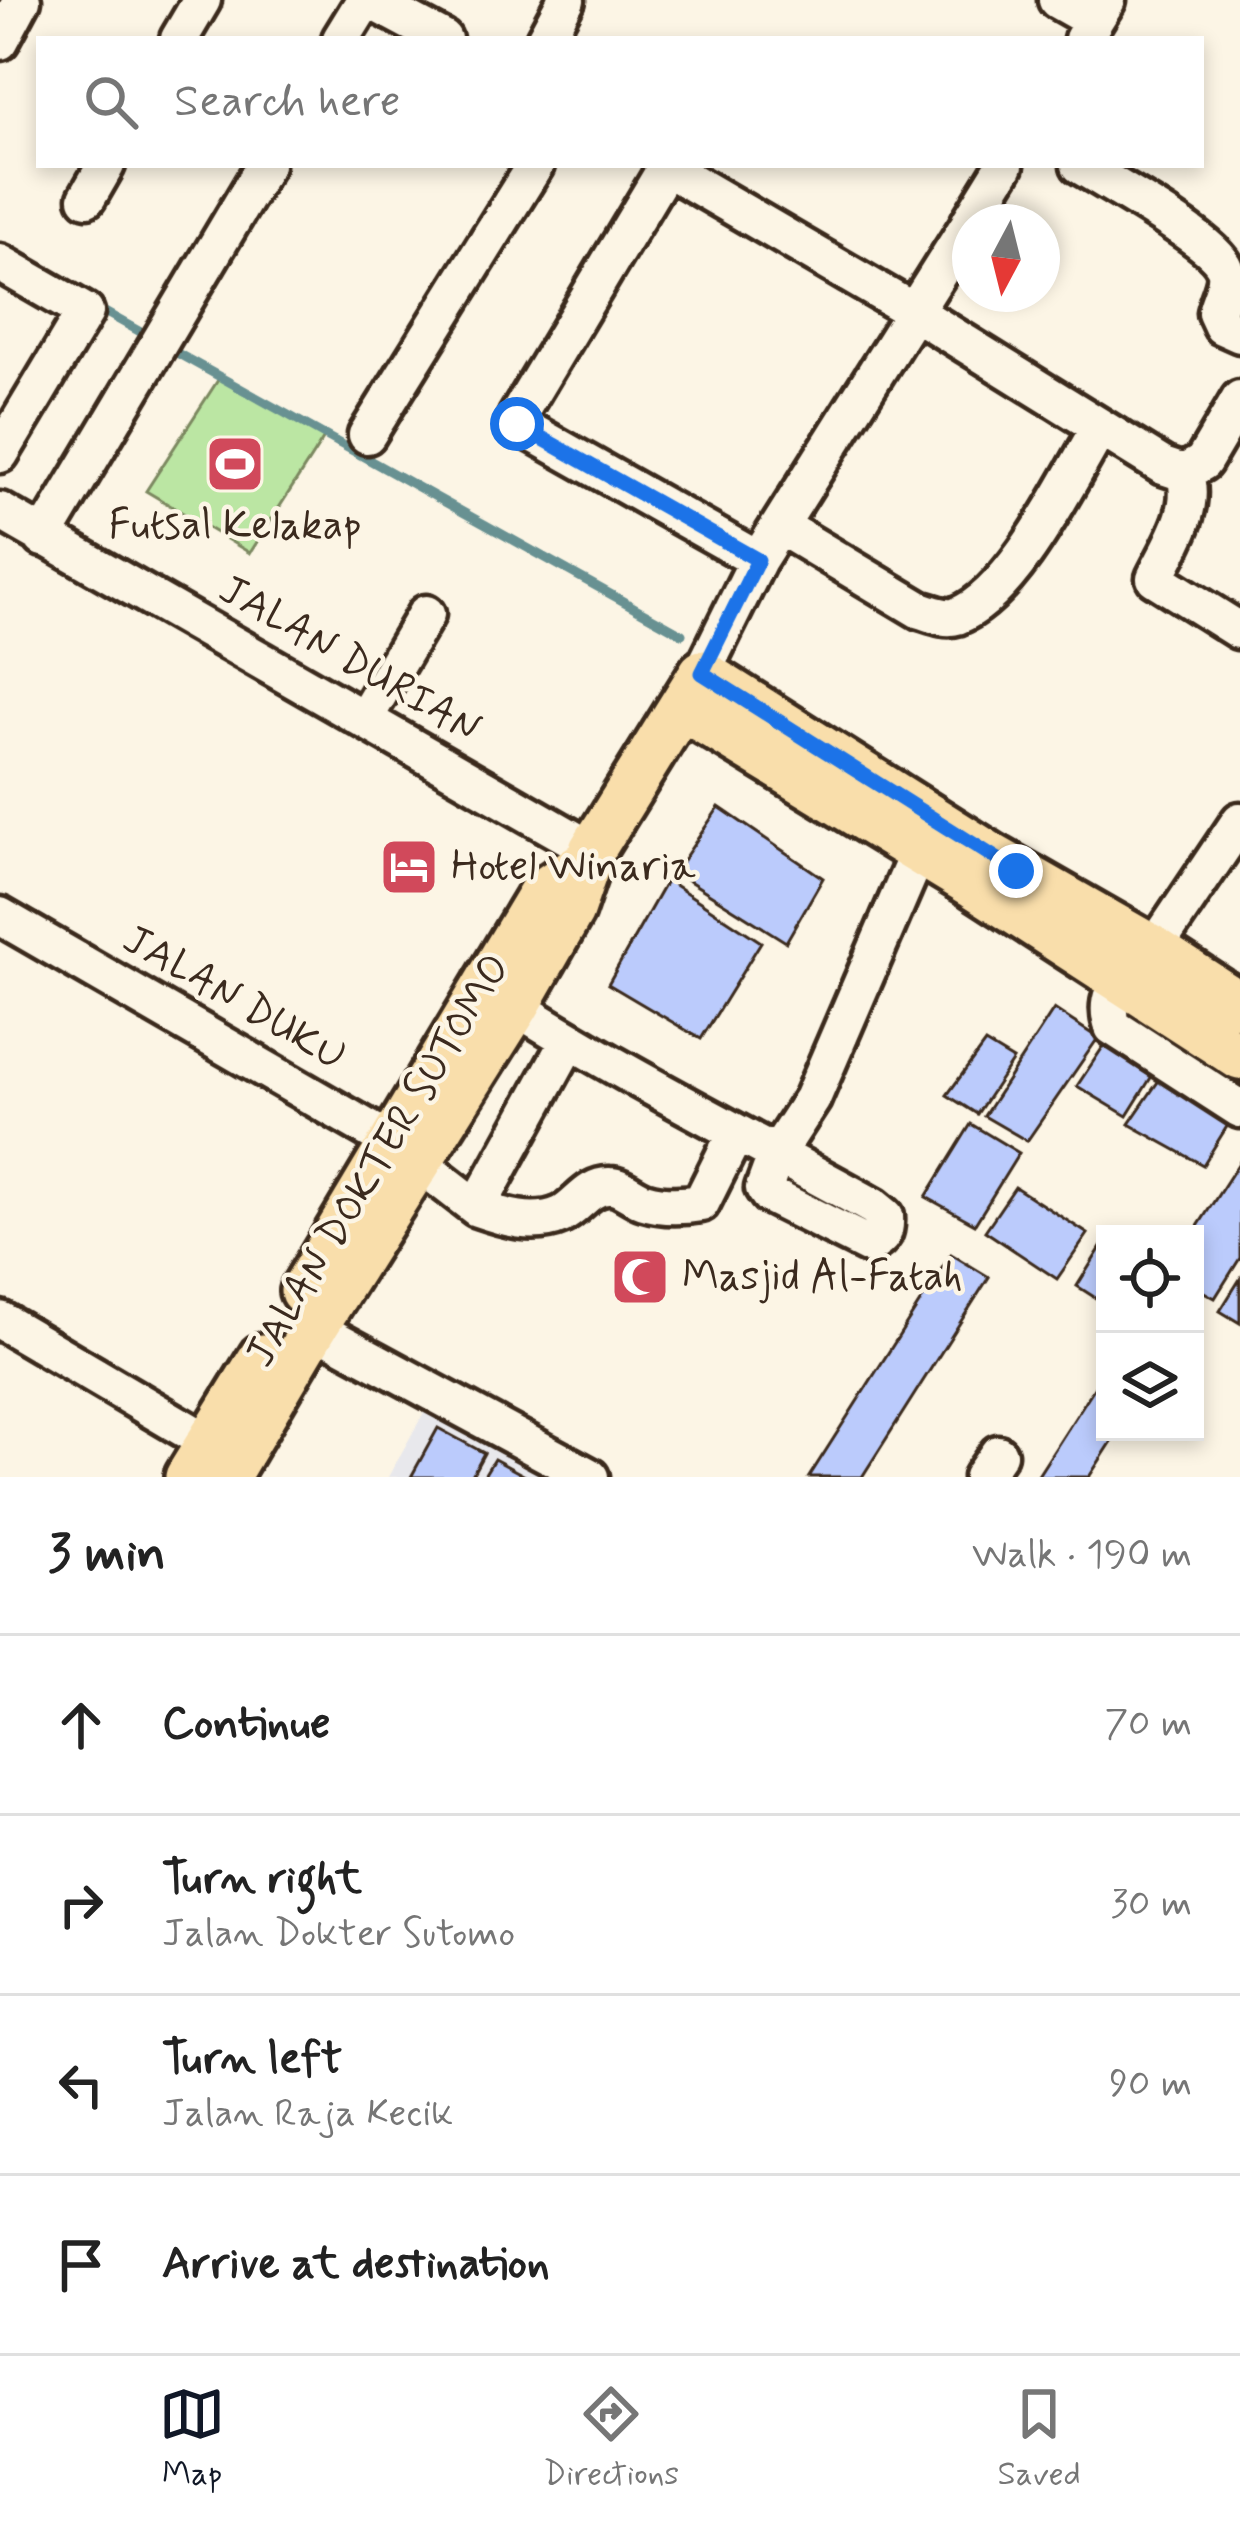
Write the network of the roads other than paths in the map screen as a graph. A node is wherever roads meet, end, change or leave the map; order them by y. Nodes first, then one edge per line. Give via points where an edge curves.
1 (22, 0) edge
2 (202, 0) edge
3 (367, 0) edge
4 (566, 0) edge
5 (1057, 0) edge
6 (1094, 20) edge
7 (181, 36) edge
8 (343, 36) edge
9 (436, 36) edge
10 (547, 36) edge
11 (0, 41) edge
12 (104, 168) edge
13 (263, 168) edge
14 (534, 168) edge
15 (663, 168) edge
16 (667, 168) edge
17 (1003, 168) edge
18 (1085, 168) edge
19 (87, 198) dead end
20 (981, 204) edge
21 (952, 252) edge
22 (0, 263) edge
23 (916, 313) junction
24 (1240, 334) edge
25 (1240, 399) edge
26 (1099, 429) junction
27 (368, 435) dead end
28 (0, 454) edge
29 (1184, 473) junction
30 (0, 511) edge
31 (780, 526) junction
32 (44, 538) junction
33 (758, 560) junction
34 (426, 614) dead end
35 (1238, 630) edge
36 (692, 691) junction
37 (364, 719) junction
38 (1240, 821) edge
39 (918, 853) junction
40 (589, 856) junction
41 (983, 871) junction
42 (0, 916) edge
43 (1154, 949) junction
44 (1118, 978) junction
45 (1240, 1005) edge
46 (516, 1007) junction
47 (569, 1040) junction
48 (1240, 1057) edge
49 (1240, 1108) edge
50 (736, 1133) junction
51 (407, 1153) junction
52 (477, 1208) junction
53 (0, 1320) edge
54 (314, 1328) junction
55 (208, 1465) edge
56 (590, 1477) edge

1 - 11 street
2 - 7 street
3 - 8 street
3 - 9 street
4 - 10 street
5 - 6 street
12 - 19 street
13 - 32 street
14 - 27 street
15 - 33 street via 517,424
16 - 23 street
17 - 20 street, JALAN DOKTER SUTOMO
18 - 24 street via 1224,263 1216,313
21 - 23 street, JALAN DOKTER SUTOMO
22 - 28 street via 85,312
23 - 26 street
23 - 31 street, JALAN DOKTER SUTOMO
25 - 29 street via 1203,462
26 - 29 street
26 - 31 street via 1012,574 957,616 920,610
29 - 35 street via 1188,505 1155,578
30 - 32 street, JALAN DURIAN
31 - 33 street, JALAN DOKTER SUTOMO
32 - 37 street, JALAN DURIAN
33 - 36 street, JALAN DOKTER SUTOMO
34 - 37 street
36 - 39 main road
36 - 40 main road, JALAN DOKTER SUTOMO
36 - 41 main road
37 - 40 street, JALAN DURIAN
38 - 43 street
39 - 41 main road
39 - 50 street via 812,1099 777,1153
40 - 46 main road, JALAN DOKTER SUTOMO via 571,911
40 - 51 main road, JALAN DOKTER SUTOMO via 541,892
41 - 43 main road
41 - 44 main road
42 - 51 street, JALAN DUKU
43 - 45 main road
44 - 48 main road
44 - 49 street via 1107,1012 1112,1027
46 - 47 street
46 - 51 main road, JALAN DOKTER SUTOMO
47 - 50 street
47 - 52 street
50 - 52 street via 701,1203 644,1201 614,1185 539,1220
51 - 52 street, JALAN DUKU
51 - 54 main road, JALAN DOKTER SUTOMO
51 - 55 main road, JALAN DOKTER SUTOMO
53 - 55 street
54 - 55 main road, JALAN DOKTER SUTOMO
54 - 56 street

